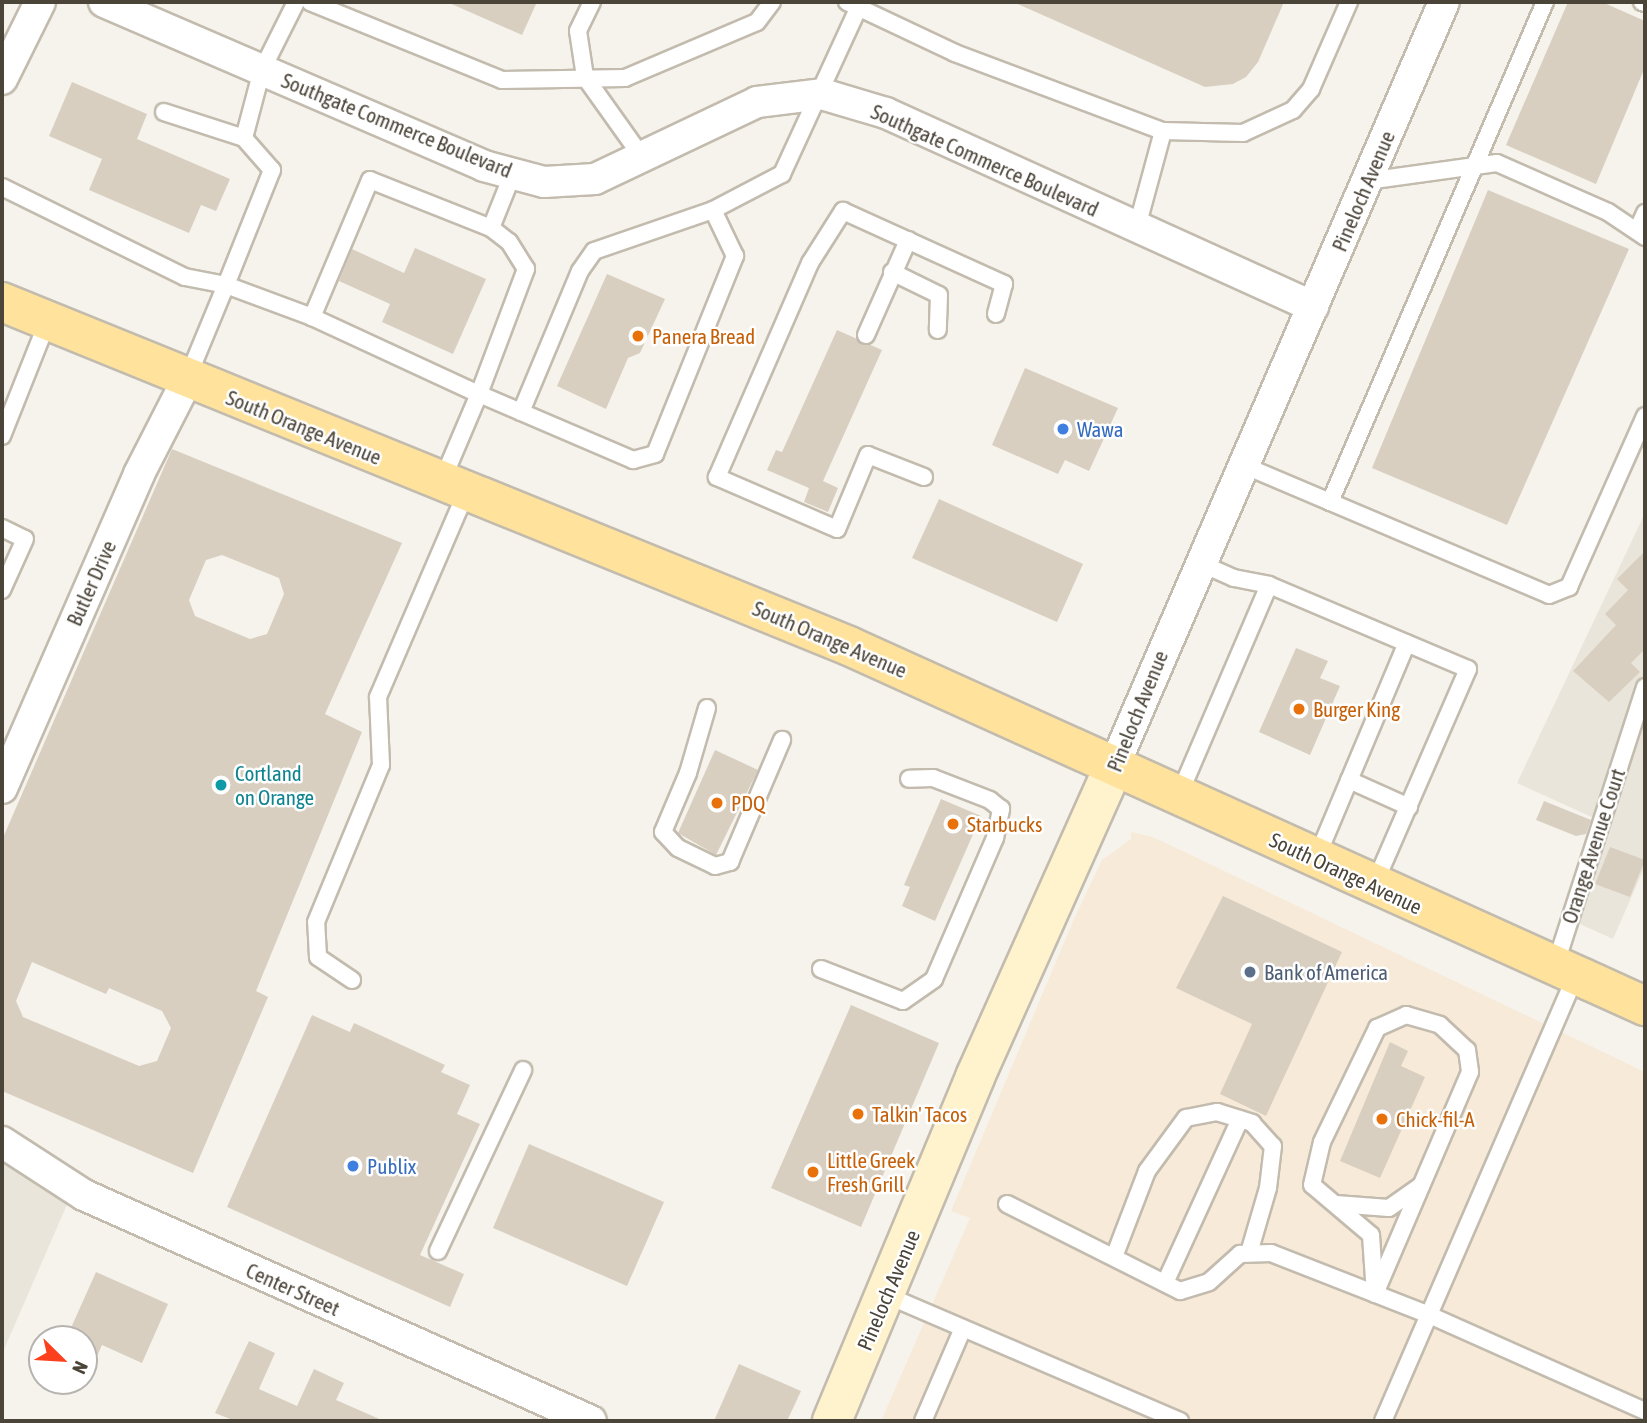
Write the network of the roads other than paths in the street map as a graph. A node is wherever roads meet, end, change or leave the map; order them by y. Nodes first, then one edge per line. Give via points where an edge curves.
1 (40, 2) edge
2 (104, 2) edge
3 (296, 2) edge
4 (310, 2) edge
5 (592, 2) edge
6 (772, 2) edge
7 (1349, 2) edge
8 (1444, 2) edge
9 (1545, 2) edge
10 (855, 4) edge
11 (262, 70) junction
12 (584, 77) junction
13 (2, 79) edge
14 (822, 94) junction
15 (164, 112) dead end
16 (1163, 131) junction
17 (244, 138) junction
18 (642, 157) junction
19 (1472, 166) junction
20 (513, 173) junction
21 (1367, 181) junction
22 (2, 187) edge
23 (713, 209) junction
24 (1645, 213) edge
25 (1137, 227) junction
26 (491, 228) junction
27 (1641, 234) edge
28 (908, 240) junction
29 (892, 272) junction
30 (226, 285) junction
31 (2, 302) edge
32 (1313, 307) junction
33 (996, 314) dead end
34 (312, 317) junction
35 (47, 323) junction
36 (938, 330) dead end
37 (866, 335) dead end
38 (187, 380) junction
39 (479, 394) junction
40 (521, 412) junction
41 (1645, 416) edge
42 (3, 431) edge
43 (1243, 465) junction
44 (924, 477) dead end
45 (454, 488) junction
46 (1330, 502) junction
47 (2, 528) edge
48 (1200, 563) junction
49 (1269, 585) junction
50 (2, 590) edge
51 (1407, 643) junction
52 (1645, 687) edge
53 (707, 708) dead end
54 (782, 740) dead end
55 (1114, 766) junction
56 (909, 779) dead end
57 (1349, 780) junction
58 (2, 788) edge
59 (1179, 796) junction
60 (1409, 807) junction
61 (1316, 859) junction
62 (1374, 886) junction
63 (821, 969) dead end
64 (1566, 970) junction
65 (352, 980) dead end
66 (1645, 1006) edge
67 (523, 1070) dead end
68 (1240, 1119) junction
69 (2, 1142) edge
70 (1421, 1186) junction
71 (1334, 1203) junction
72 (1007, 1204) dead end
73 (438, 1251) dead end
74 (1249, 1253) junction
75 (1114, 1257) junction
76 (1165, 1283) junction
77 (1375, 1294) junction
78 (886, 1296) junction
79 (1427, 1314) junction
80 (963, 1328) junction
81 (1645, 1411) edge
82 (591, 1421) edge
83 (832, 1421) edge
84 (923, 1421) edge
85 (1181, 1421) edge
86 (1383, 1421) edge

1 - 13 street
2 - 11 street, Southgate Commerce Boulevard
3 - 11 lane
4 - 12 lane via 502,80
5 - 12 lane via 578,31
6 - 12 lane via 757,22 625,78
7 - 16 lane via 1311,89 1293,110 1243,134
8 - 21 street, Pineloch Avenue
9 - 19 lane
10 - 14 lane
10 - 16 lane via 955,53
11 - 17 lane
11 - 20 street, Southgate Commerce Boulevard via 484,166
12 - 18 lane
14 - 18 street, Southgate Commerce Boulevard via 757,102
14 - 23 lane via 782,174
14 - 25 street, Southgate Commerce Boulevard via 887,113
15 - 17 lane
16 - 25 lane
17 - 30 lane via 272,170
18 - 20 street, Southgate Commerce Boulevard via 595,179 544,182
19 - 21 lane
19 - 27 lane via 1497,163 1608,212
19 - 46 lane
20 - 26 lane
21 - 32 street, Pineloch Avenue
22 - 30 lane via 185,278
23 - 40 lane via 594,251 580,271
23 - 40 lane via 735,256 655,454 633,460
24 - 27 lane
25 - 32 street, Southgate Commerce Boulevard
26 - 34 lane via 370,180
26 - 39 lane via 509,242 526,269
28 - 29 lane
28 - 33 lane via 1004,284
28 - 44 lane via 843,211 810,263 717,477 837,530 868,455
29 - 36 lane via 939,295
29 - 37 lane
30 - 34 lane
30 - 38 lane
31 - 35 main road, South Orange Avenue
32 - 43 street, Pineloch Avenue
34 - 39 lane
35 - 38 main road, South Orange Avenue
35 - 42 lane
38 - 45 main road, South Orange Avenue
38 - 58 street, Butler Drive via 139,474
39 - 40 lane
39 - 45 lane
41 - 46 lane via 1569,587 1549,595
43 - 46 lane
43 - 48 street, Pineloch Avenue
45 - 55 main road, South Orange Avenue via 853,648
45 - 65 lane via 378,697 381,765 316,922 318,957
47 - 50 lane via 25,539
48 - 49 lane via 1234,578
48 - 55 street, Pineloch Avenue
49 - 51 lane
49 - 59 lane
51 - 57 lane
51 - 60 lane via 1468,669
52 - 64 lane, Orange Avenue Court
53 - 54 lane via 688,773 663,832 678,848 715,866 730,862
55 - 59 main road, South Orange Avenue
55 - 78 street, Pineloch Avenue via 975,1077
56 - 63 lane via 933,778 1002,809 995,838 934,979 903,1001
57 - 60 lane
57 - 61 lane
59 - 61 main road, South Orange Avenue
60 - 62 lane
61 - 62 main road, South Orange Avenue
62 - 64 main road, South Orange Avenue
64 - 66 main road, South Orange Avenue
64 - 79 lane, Orange Avenue Court
67 - 73 lane
68 - 74 lane via 1252,1123 1273,1146 1268,1188
68 - 75 lane via 1217,1112 1186,1118 1147,1171
68 - 76 lane
69 - 82 street, Center Street via 84,1195
70 - 71 lane via 1389,1208
70 - 71 lane via 1470,1072 1467,1050 1440,1025 1406,1015 1377,1028 1322,1142 1312,1185
70 - 77 lane
71 - 77 lane via 1371,1235
72 - 75 lane
74 - 76 lane via 1240,1254 1209,1282 1180,1291
74 - 77 lane via 1271,1253
75 - 76 lane
77 - 79 lane
78 - 80 lane
78 - 83 street, Pineloch Avenue
79 - 81 lane
79 - 86 lane, Orange Avenue Court
80 - 84 lane
80 - 85 lane

